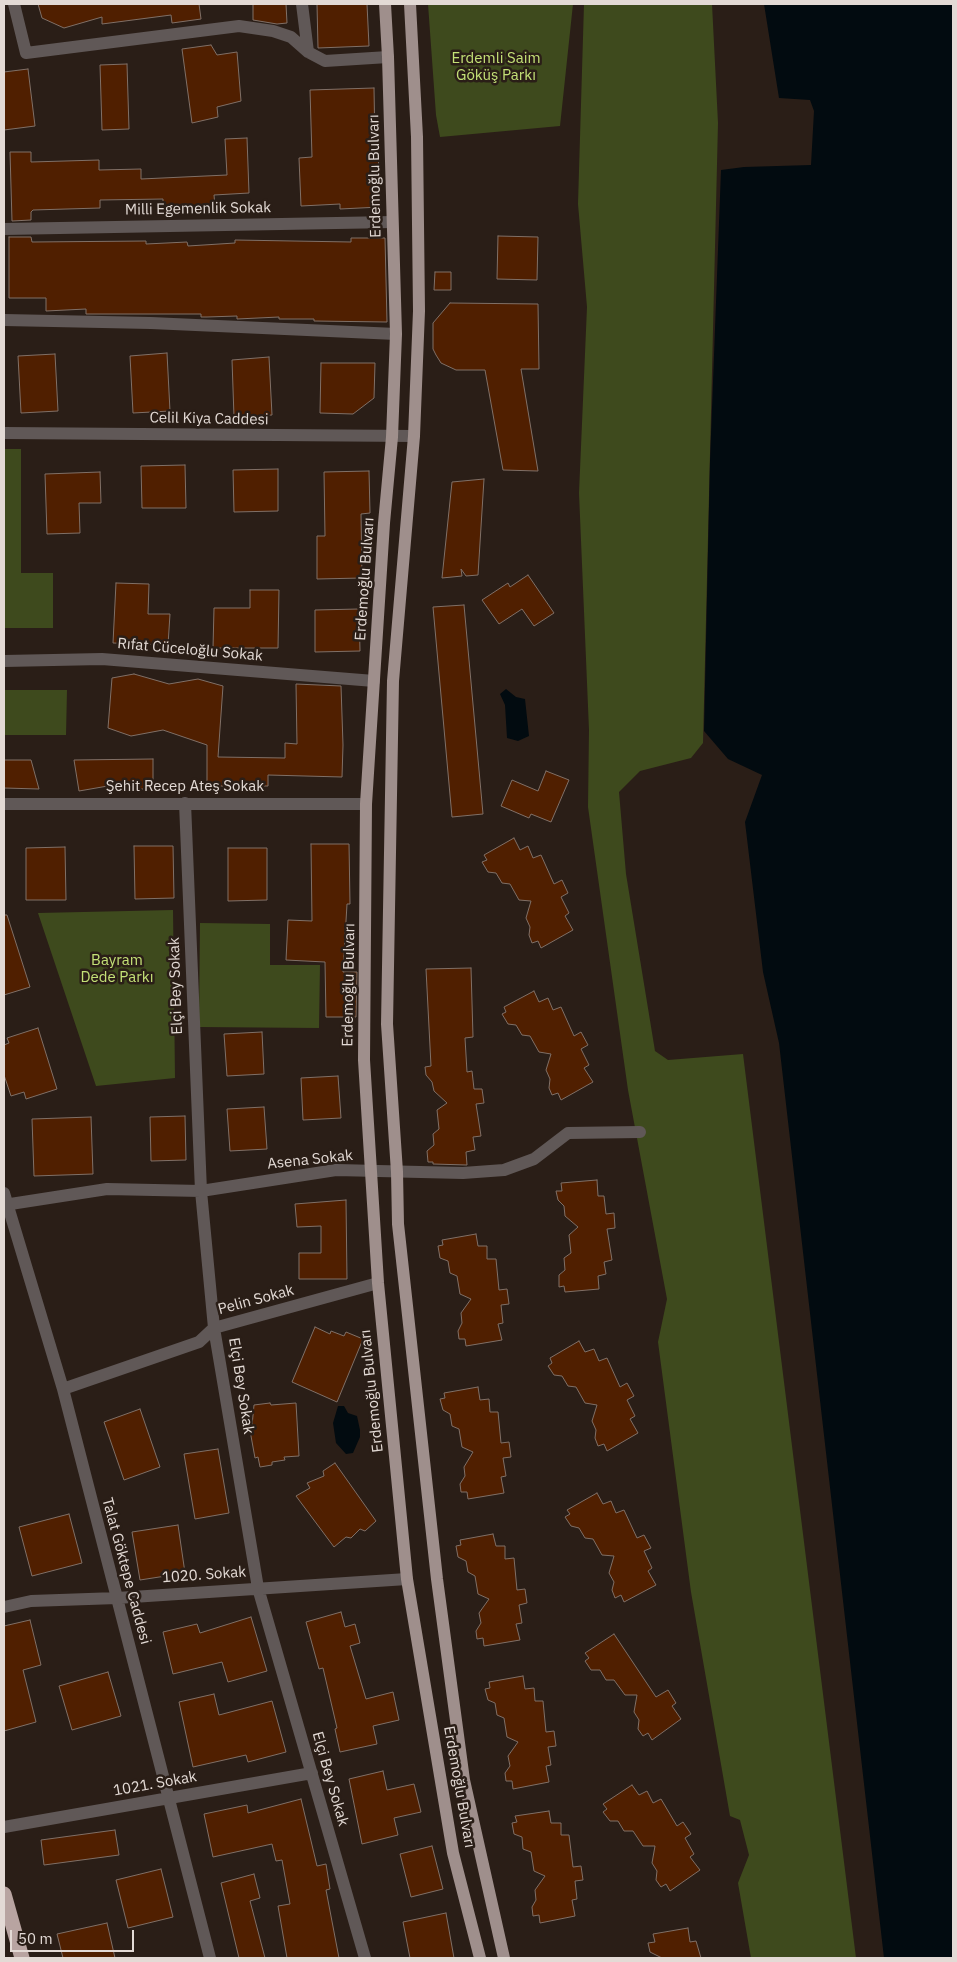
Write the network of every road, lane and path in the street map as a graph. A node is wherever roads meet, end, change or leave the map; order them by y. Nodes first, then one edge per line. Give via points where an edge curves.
1 (14, 4) edge
2 (302, 4) edge
3 (385, 4) edge
4 (410, 4) edge
5 (308, 52) junction
6 (388, 57) junction
7 (392, 222) junction
8 (4, 229) edge
9 (4, 320) edge
10 (396, 334) junction
11 (4, 433) edge
12 (414, 436) junction
13 (392, 437) junction
14 (4, 661) edge
15 (374, 681) junction
16 (4, 804) edge
17 (185, 804) junction
18 (366, 804) junction
19 (640, 1132) dead end
20 (371, 1170) junction
21 (397, 1172) junction
22 (201, 1191) junction
23 (5, 1200) edge
24 (378, 1283) junction
25 (214, 1328) junction
26 (63, 1389) junction
27 (407, 1579) junction
28 (258, 1588) junction
29 (117, 1598) junction
30 (4, 1607) edge
31 (312, 1774) junction
32 (169, 1798) junction
33 (4, 1828) edge
34 (4, 1894) edge
35 (22, 1958) edge
36 (210, 1958) edge
37 (364, 1958) edge
38 (480, 1958) edge
39 (504, 1958) edge

1 - 5 street via 26,53 238,26 291,37
2 - 5 street
3 - 6 main road, Erdemoğlu Bulvarı
4 - 12 main road, Erdemoğlu Bulvarı via 417,137 420,311
5 - 6 street via 325,61
6 - 7 main road, Erdemoğlu Bulvarı
7 - 8 street, Milli Egemenlik Sokak
7 - 10 main road, Erdemoğlu Bulvarı
9 - 10 street
10 - 13 main road, Erdemoğlu Bulvarı
11 - 13 street, Celil Kiya Caddesi
12 - 13 street, Celil Kiya Caddesi
12 - 21 main road, Erdemoğlu Bulvarı via 392,700 387,1024
13 - 15 main road, Erdemoğlu Bulvarı
14 - 15 street, Rıfat Cüceloğlu Sokak via 102,659
15 - 18 main road, Erdemoğlu Bulvarı
16 - 17 street, Şehit Recep Ateş Sokak
17 - 18 street, Şehit Recep Ateş Sokak
17 - 22 street, Elçi Bey Sokak
18 - 20 main road, Erdemoğlu Bulvarı via 364,1060
19 - 21 street, Asena Sokak via 568,1133 534,1159 504,1170
20 - 21 street, Asena Sokak
20 - 22 street, Asena Sokak via 336,1170
20 - 24 main road, Erdemoğlu Bulvarı
21 - 39 main road, Erdemoğlu Bulvarı via 398,1224 438,1589 464,1780
22 - 23 street, Asena Sokak via 107,1190
22 - 25 street, Elçi Bey Sokak
23 - 26 street, Talat Göktepe Caddesi
24 - 25 street, Pelin Sokak
24 - 27 main road, Erdemoğlu Bulvarı
25 - 26 street, Pelin Sokak via 199,1342
25 - 28 street, Elçi Bey Sokak
26 - 29 street, Talat Göktepe Caddesi
27 - 28 street, 1020. Sokak
27 - 38 main road, Erdemoğlu Bulvarı via 453,1852
28 - 29 street, 1020. Sokak
28 - 31 street, Elçi Bey Sokak
29 - 30 street, 1020. Sokak via 31,1602
29 - 32 street, Talat Göktepe Caddesi
31 - 32 street, 1021. Sokak
31 - 37 street, Elçi Bey Sokak
32 - 33 street, 1021. Sokak
32 - 36 street, Talat Göktepe Caddesi
34 - 35 highway

